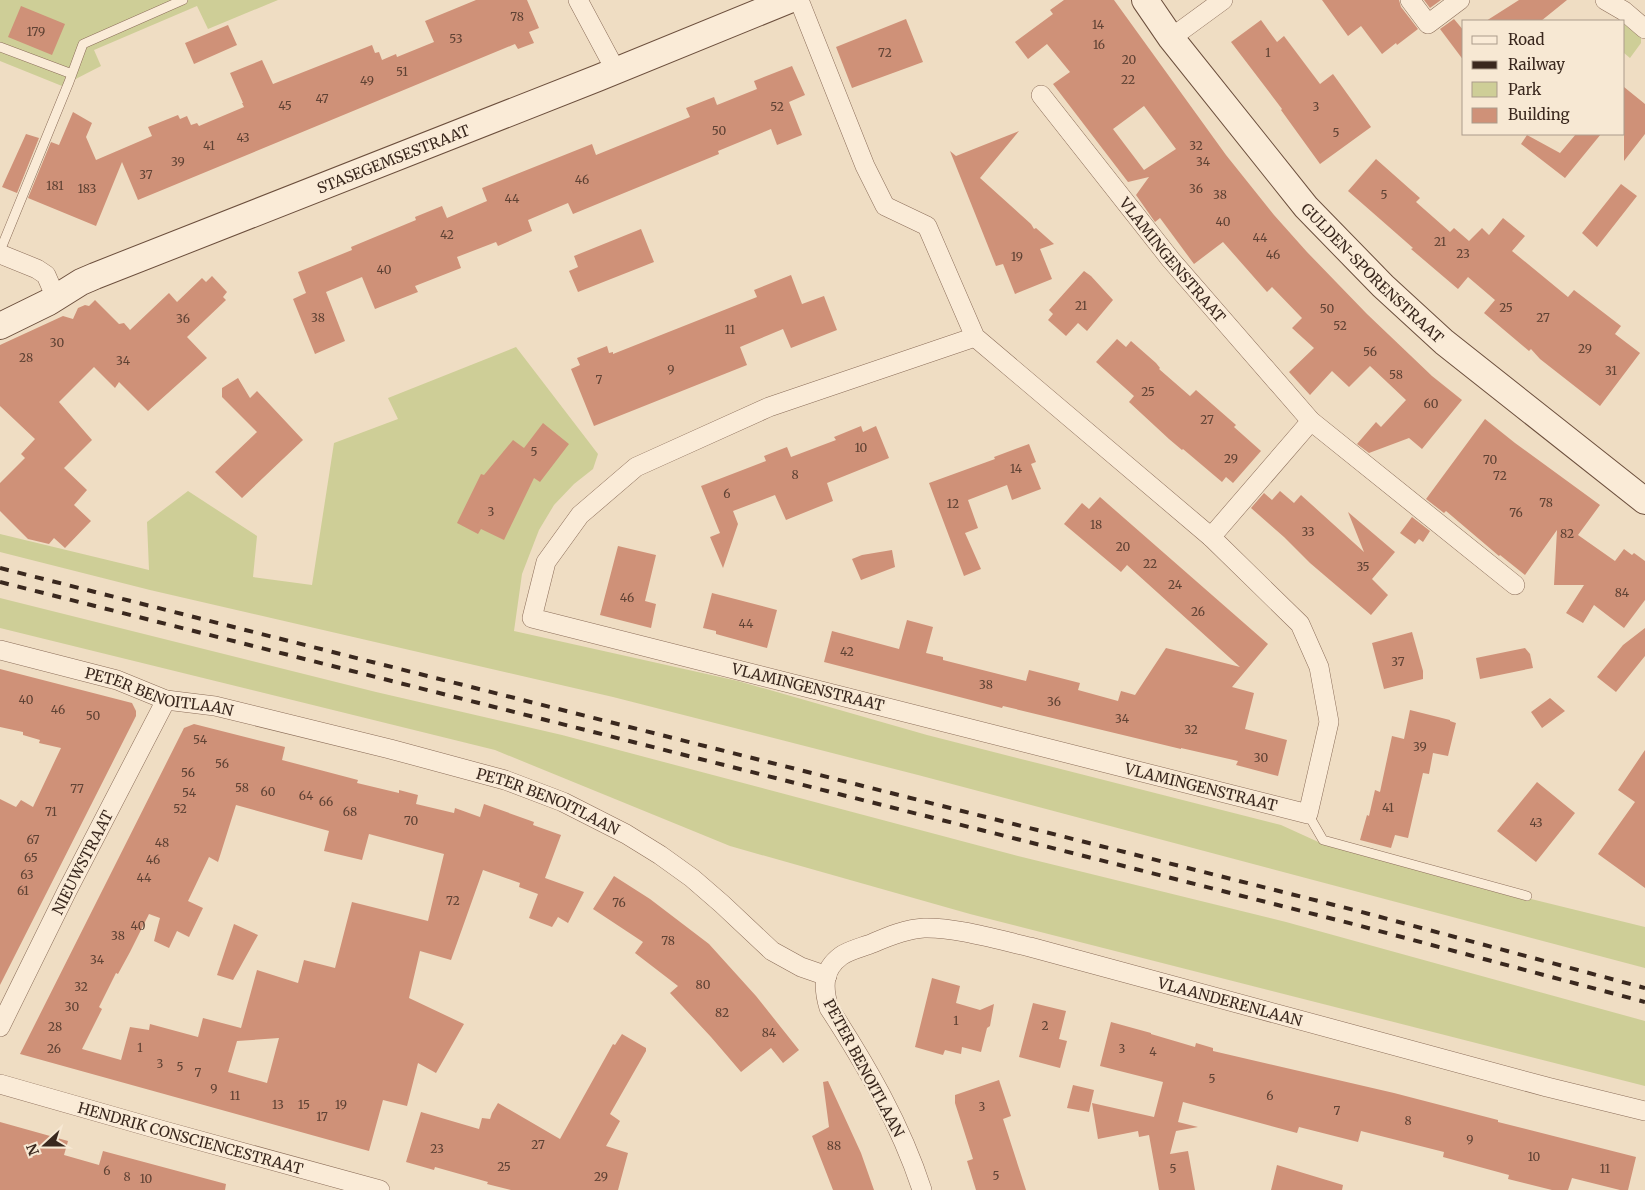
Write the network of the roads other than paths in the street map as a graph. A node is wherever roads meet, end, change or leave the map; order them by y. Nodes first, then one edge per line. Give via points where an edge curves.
1 (183, 0) edge
2 (578, 0) edge
3 (789, 0) edge
4 (799, 0) edge
5 (1145, 0) edge
6 (1223, 0) edge
7 (1410, 0) edge
8 (1460, 0) edge
9 (1605, 0) edge
10 (1645, 29) edge
11 (1171, 38) junction
12 (0, 47) edge
13 (616, 71) junction
14 (72, 74) junction
15 (1042, 95) dead end
16 (0, 253) edge
17 (56, 298) junction
18 (0, 326) edge
19 (975, 337) junction
20 (1311, 421) junction
21 (1645, 501) edge
22 (1212, 537) junction
23 (1515, 584) dead end
24 (0, 650) edge
25 (166, 700) junction
26 (1308, 814) junction
27 (1527, 896) dead end
28 (827, 976) junction
29 (0, 1027) edge
30 (0, 1084) edge
31 (1645, 1111) edge
32 (380, 1190) edge
33 (922, 1190) edge

1 - 14 lane via 83,44
2 - 13 street
3 - 13 street, STASEGEMSESTRAAT
4 - 19 street via 865,166 885,206 927,226
5 - 11 street, GULDEN-SPORENSTRAAT
6 - 11 street
7 - 8 street via 1428,24
9 - 10 street
11 - 21 street, GULDEN-SPORENSTRAAT via 1306,206 1383,286 1444,342
12 - 14 lane
13 - 17 street, STASEGEMSESTRAAT via 95,276
14 - 16 lane
15 - 20 street, VLAMINGENSTRAAT via 1171,260
16 - 17 street via 46,275
17 - 18 street, STASEGEMSESTRAAT
19 - 22 street
19 - 26 street, VLAMINGENSTRAAT via 769,407 636,467 580,515 546,562 532,618
20 - 22 street
20 - 23 street, VLAMINGENSTRAAT
22 - 26 street via 1300,624 1319,667 1329,722
24 - 25 street, PETER BENOITLAAN via 117,680
25 - 28 street, PETER BENOITLAAN via 214,706 390,750 505,780 563,802 660,855 692,878 772,951 801,967
25 - 29 street, NIEUWSTRAAT
26 - 27 lane via 1323,840
28 - 31 street, VLAANDERENLAAN via 842,955 903,931 925,928 955,931 1030,946
28 - 33 street, PETER BENOITLAAN via 824,984 829,1008 890,1111
30 - 32 street, HENDRIK CONSCIENCESTRAAT

